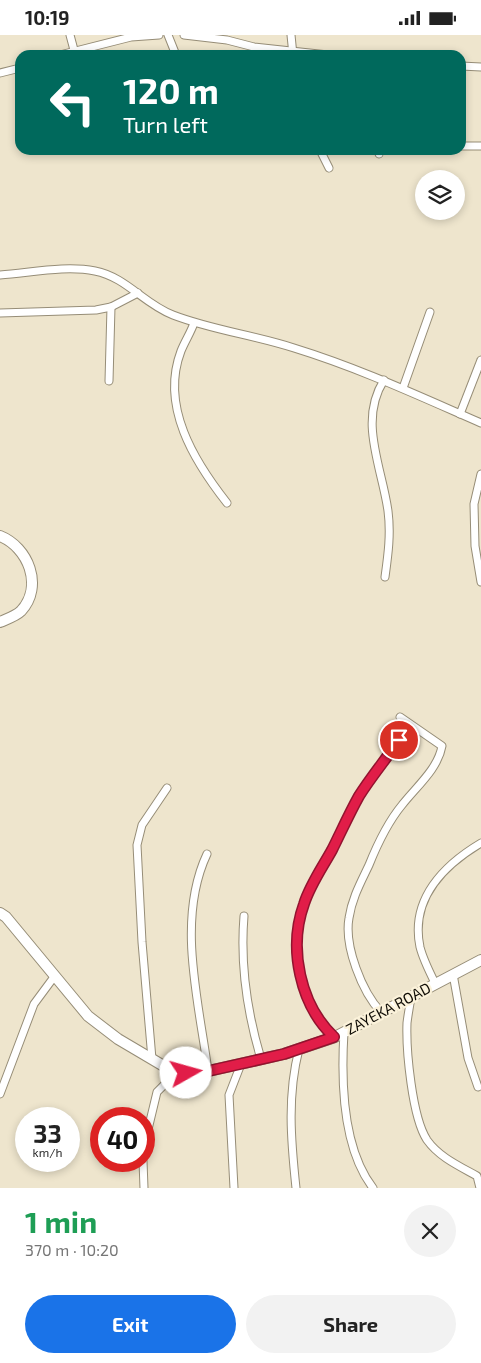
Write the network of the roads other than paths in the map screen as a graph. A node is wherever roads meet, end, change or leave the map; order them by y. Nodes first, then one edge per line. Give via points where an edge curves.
1 (70, 35) edge
2 (158, 35) edge
3 (168, 35) edge
4 (184, 35) edge
5 (291, 35) edge
6 (74, 50) joint
7 (174, 50) edge
8 (275, 50) edge
9 (293, 50) edge
10 (466, 66) edge
11 (481, 67) edge
12 (15, 69) edge
13 (0, 73) edge
14 (466, 146) edge
15 (481, 146) edge
16 (323, 155) edge
17 (330, 168) dead end
18 (0, 275) edge
19 (138, 293) junction
20 (111, 307) junction
21 (430, 312) dead end
22 (0, 313) edge
23 (194, 323) junction
24 (481, 360) edge
25 (384, 380) junction
26 (110, 381) dead end
27 (403, 388) junction
28 (460, 414) junction
29 (481, 423) edge
30 (481, 474) edge
31 (227, 503) dead end
32 (0, 536) edge
33 (385, 577) dead end
34 (481, 582) edge
35 (0, 622) edge
36 (400, 717) dead end
37 (399, 740) dead end
38 (167, 788) dead end
39 (481, 843) edge
40 (207, 854) dead end
41 (0, 913) edge
42 (244, 916) dead end
43 (481, 960) edge
44 (453, 974) junction
45 (54, 977) junction
46 (435, 983) junction
47 (411, 996) junction
48 (381, 1013) junction
49 (339, 1035) junction
50 (298, 1049) junction
51 (152, 1059) junction
52 (261, 1059) junction
53 (240, 1064) junction
54 (174, 1070) junction
55 (208, 1071) junction
56 (478, 1087) dead end
57 (0, 1094) edge
58 (153, 1107) edge
59 (143, 1172) edge
60 (144, 1188) edge
61 (234, 1188) edge
62 (296, 1188) edge
63 (373, 1188) edge
64 (480, 1188) edge

1 - 6 street
2 - 6 street via 131,37
3 - 7 street
4 - 8 street
5 - 9 street
10 - 11 street
12 - 13 street
14 - 15 street
16 - 17 street
18 - 19 street via 68,269 94,271 123,281
19 - 20 street
19 - 23 street via 155,307
20 - 22 street
20 - 26 street
21 - 27 street
23 - 25 street via 292,347
23 - 31 street via 181,351 174,397 181,429
24 - 28 street
25 - 27 street
25 - 33 street via 376,394 371,420 388,511 390,539
27 - 28 street
28 - 29 street
30 - 34 street via 474,505 475,546
32 - 35 street via 25,555 31,584 29,596 20,612
36 - 48 street via 442,746 425,779 401,805 376,848 357,887 348,919 348,937 358,971 372,1003
37 - 49 street via 350,813 303,905 297,932 296,950 307,994 322,1025
38 - 51 street via 142,825 137,845
39 - 46 street via 441,872 425,896 420,944
40 - 55 street via 199,870 195,892 192,945
41 - 45 street, ZAYEKA ROAD
42 - 52 street via 244,980
43 - 44 street, ZAYEKA ROAD
44 - 46 street, ZAYEKA ROAD
44 - 56 street via 468,1058
45 - 51 street, ZAYEKA ROAD via 88,1016
45 - 57 street via 34,1004
46 - 47 street, ZAYEKA ROAD
47 - 48 street, ZAYEKA ROAD
47 - 64 street via 408,1044 416,1110 422,1130 438,1152 477,1176
48 - 49 street, ZAYEKA ROAD
49 - 50 street, ZAYEKA ROAD
49 - 63 street via 354,1151 359,1167
50 - 52 street, ZAYEKA ROAD
50 - 62 street via 290,1088
51 - 54 street, ZAYEKA ROAD
52 - 53 street, ZAYEKA ROAD
53 - 55 street, ZAYEKA ROAD
53 - 61 street via 229,1095
54 - 55 street, ZAYEKA ROAD via 195,1074
54 - 58 street via 157,1092
59 - 60 street

